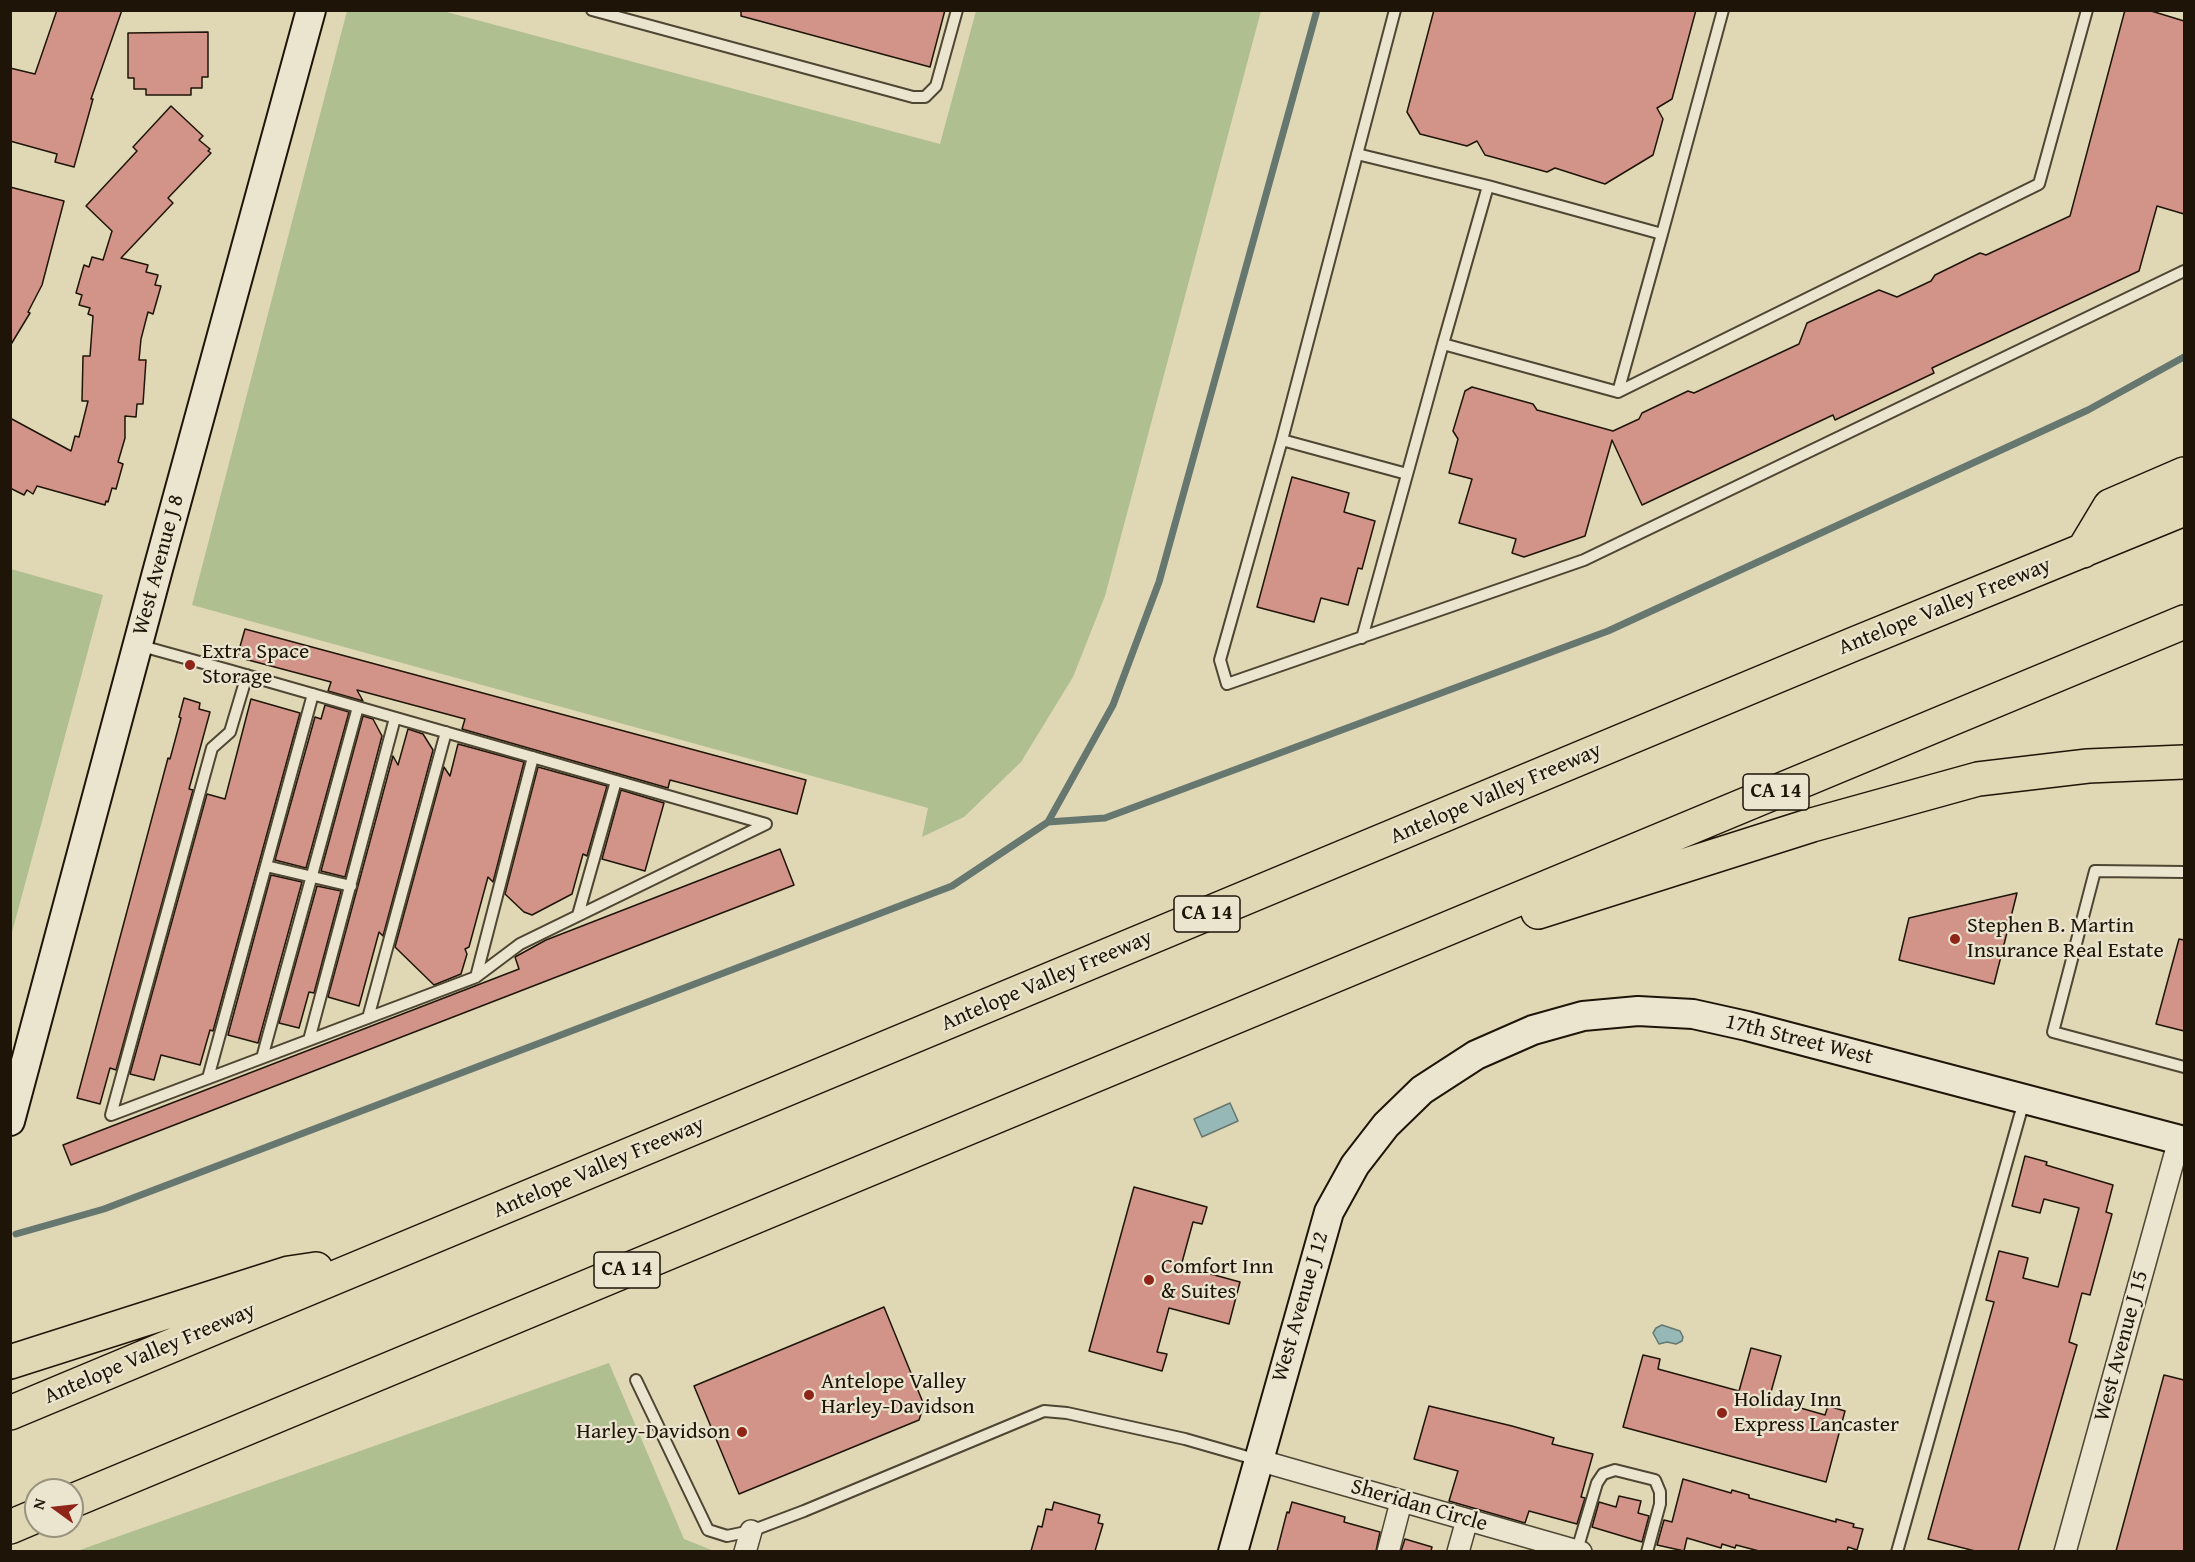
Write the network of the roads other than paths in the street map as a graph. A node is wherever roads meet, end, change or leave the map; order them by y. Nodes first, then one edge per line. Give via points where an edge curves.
1 (311, 10) edge
2 (592, 10) edge
3 (957, 10) edge
4 (1395, 10) edge
5 (1723, 10) edge
6 (2087, 10) edge
7 (1358, 154) junction
8 (1488, 186) junction
9 (1662, 234) junction
10 (2184, 271) edge
11 (1443, 344) junction
12 (1618, 392) junction
13 (1282, 440) junction
14 (1407, 474) junction
15 (2184, 474) edge
16 (2184, 509) edge
17 (2083, 551) junction
18 (2184, 622) edge
19 (1362, 638) junction
20 (138, 645) junction
21 (247, 675) junction
22 (313, 694) junction
23 (358, 707) junction
24 (395, 718) junction
25 (446, 732) junction
26 (533, 757) junction
27 (2184, 762) edge
28 (616, 781) junction
29 (266, 866) junction
30 (2184, 872) edge
31 (311, 877) junction
32 (351, 886) junction
33 (579, 915) junction
34 (1368, 963) junction
35 (476, 977) junction
36 (368, 1018) junction
37 (309, 1040) junction
38 (262, 1058) junction
39 (2184, 1067) edge
40 (208, 1078) junction
41 (1422, 1090) joint
42 (2024, 1099) junction
43 (10, 1121) edge
44 (2182, 1141) edge
45 (377, 1260) junction
46 (10, 1362) edge
47 (636, 1380) dead end
48 (10, 1413) edge
49 (1258, 1460) junction
50 (84, 1496) edge
51 (1401, 1502) junction
52 (1467, 1520) junction
53 (24, 1521) edge
54 (10, 1527) edge
55 (751, 1531) junction
56 (745, 1551) edge
57 (1233, 1551) edge
58 (1388, 1551) edge
59 (1458, 1551) edge
60 (1579, 1551) edge
61 (1647, 1551) edge
62 (1897, 1551) edge
63 (2065, 1551) edge

1 - 20 street, West Avenue J 8
2 - 3 lane via 913,97 925,97 936,86
4 - 7 lane
5 - 9 lane
6 - 12 lane via 2039,184
7 - 8 lane
7 - 13 lane
8 - 9 lane
8 - 11 lane
9 - 12 lane
10 - 19 lane via 1584,560
11 - 12 lane
11 - 14 lane
13 - 14 lane
13 - 19 lane via 1220,660 1227,684
14 - 19 lane
15 - 17 highway via 2110,506
16 - 17 highway, Antelope Valley Freeway / CA 14
17 - 45 highway, Antelope Valley Freeway / CA 14
18 - 34 highway, CA 14
20 - 21 lane
20 - 43 street, West Avenue J 8
21 - 22 lane
21 - 40 lane via 230,732 212,748 111,1115
22 - 23 lane
22 - 29 lane
23 - 24 lane
23 - 31 lane
24 - 25 lane
24 - 32 lane
25 - 26 lane
25 - 36 lane
26 - 28 lane
26 - 35 lane
27 - 34 highway via 2088,766 1978,779 1812,825
28 - 33 lane
28 - 33 lane via 766,824
29 - 31 lane
29 - 40 lane
30 - 39 lane via 2095,871 2053,1032
31 - 32 lane
31 - 38 lane
32 - 37 lane
33 - 35 lane via 520,944
34 - 50 highway, CA 14
35 - 36 lane
36 - 37 lane
37 - 38 lane
38 - 40 lane
41 - 42 street, 17th Street West via 1476,1055 1533,1030 1583,1016 1638,1011 1693,1014 1748,1026
41 - 49 street, West Avenue J 12 via 1386,1125 1355,1165 1329,1212
42 - 44 street, 17th Street West
42 - 62 lane
44 - 63 street, West Avenue J 15
45 - 46 highway via 289,1273
45 - 48 highway, Antelope Valley Freeway / CA 14
47 - 55 lane via 708,1530 727,1536
49 - 51 street, Sheridan Circle
49 - 55 lane via 1185,1439 1044,1411
49 - 57 street, West Avenue J 12
51 - 52 street, Sheridan Circle
51 - 58 street
52 - 59 street
52 - 60 street, Sheridan Circle
53 - 54 highway
55 - 56 street
60 - 61 lane via 1597,1483 1603,1474 1615,1470 1655,1480 1658,1486 1660,1504

